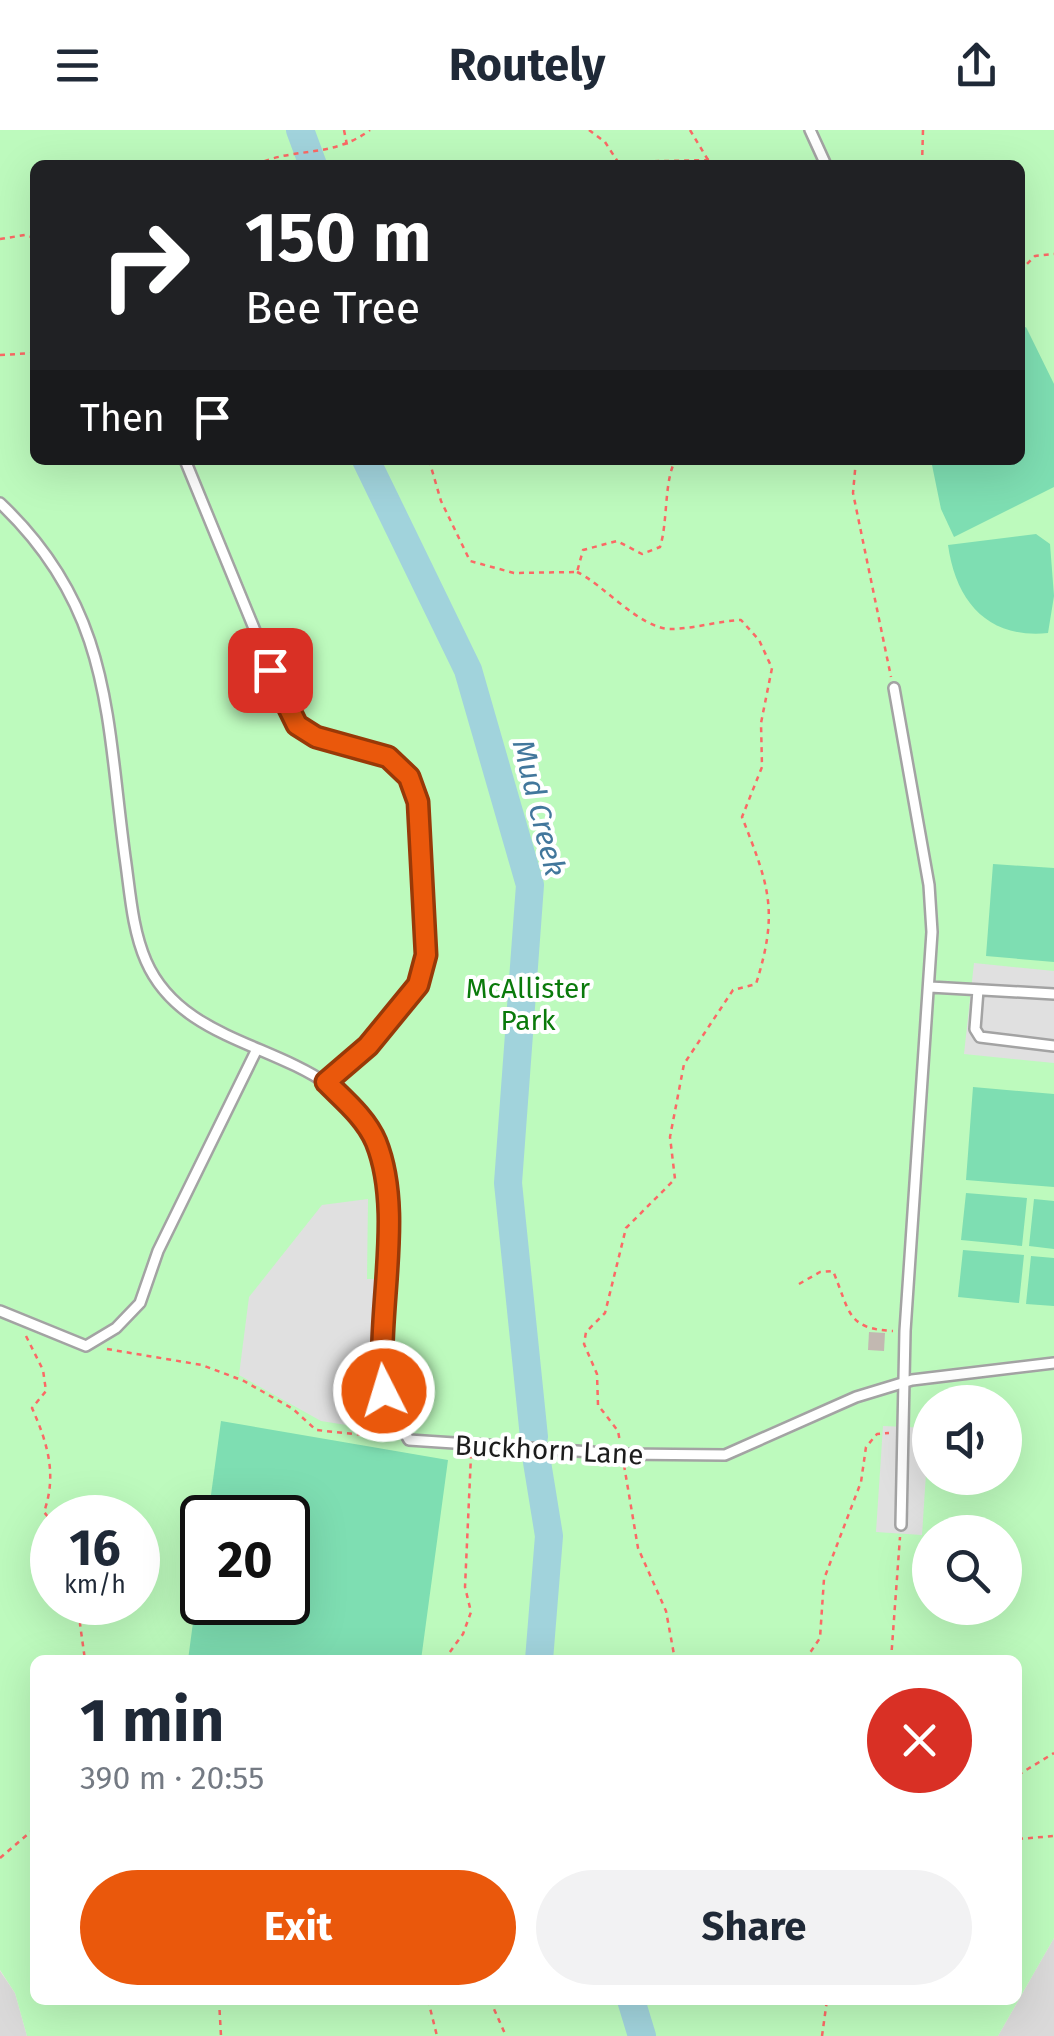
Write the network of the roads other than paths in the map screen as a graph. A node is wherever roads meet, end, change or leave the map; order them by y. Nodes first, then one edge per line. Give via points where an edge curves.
1 (810, 130) edge
2 (824, 160) edge
3 (187, 465) edge
4 (0, 503) edge
5 (894, 688) road end
6 (930, 987) junction
7 (978, 990) junction
8 (1054, 994) edge
9 (1054, 1046) edge
10 (258, 1049) junction
11 (326, 1082) junction
12 (0, 1311) edge
13 (1054, 1364) edge
14 (904, 1382) junction
15 (901, 1525) road end

1 - 2 lane
3 - 11 lane via 290,716 316,737 388,757 409,777 418,802 426,955 418,985 368,1046
4 - 10 lane via 46,553 95,650 145,959 189,1016
5 - 6 lane via 929,885
6 - 7 lane
6 - 14 lane
7 - 8 lane
7 - 9 lane via 980,1037
10 - 11 lane
10 - 12 lane via 158,1250 140,1302 116,1328 86,1346
11 - 14 lane, Buckhorn Lane via 358,1114 378,1153 386,1206 384,1391 409,1440 725,1455 856,1396
13 - 14 lane, Buckhorn Lane
14 - 15 lane

